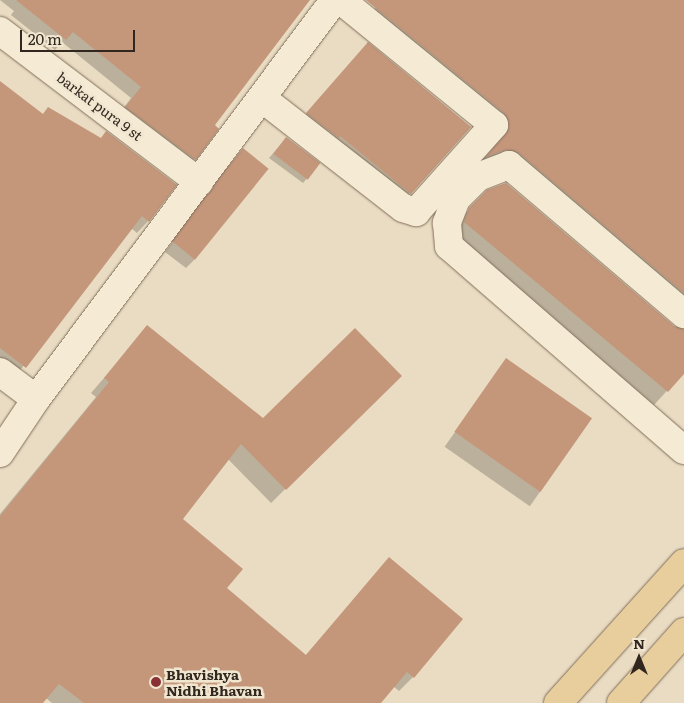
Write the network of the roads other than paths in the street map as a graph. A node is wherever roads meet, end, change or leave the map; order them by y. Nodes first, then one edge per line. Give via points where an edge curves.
1 (335, 0) edge
2 (341, 0) edge
3 (0, 30) edge
4 (264, 99) junction
5 (199, 182) junction
6 (684, 314) edge
7 (0, 372) edge
8 (36, 399) junction
9 (684, 450) edge
10 (0, 453) edge
11 (684, 563) edge
12 (684, 632) edge
13 (558, 703) edge
14 (621, 703) edge

1 - 4 street
2 - 4 street via 494,125 416,212 403,208
3 - 5 street, barkat pura 9 st
4 - 5 street
5 - 8 street
6 - 9 street via 509,165 478,177 456,199 447,223 449,246
7 - 8 street
8 - 10 street
11 - 13 main road
12 - 14 main road

